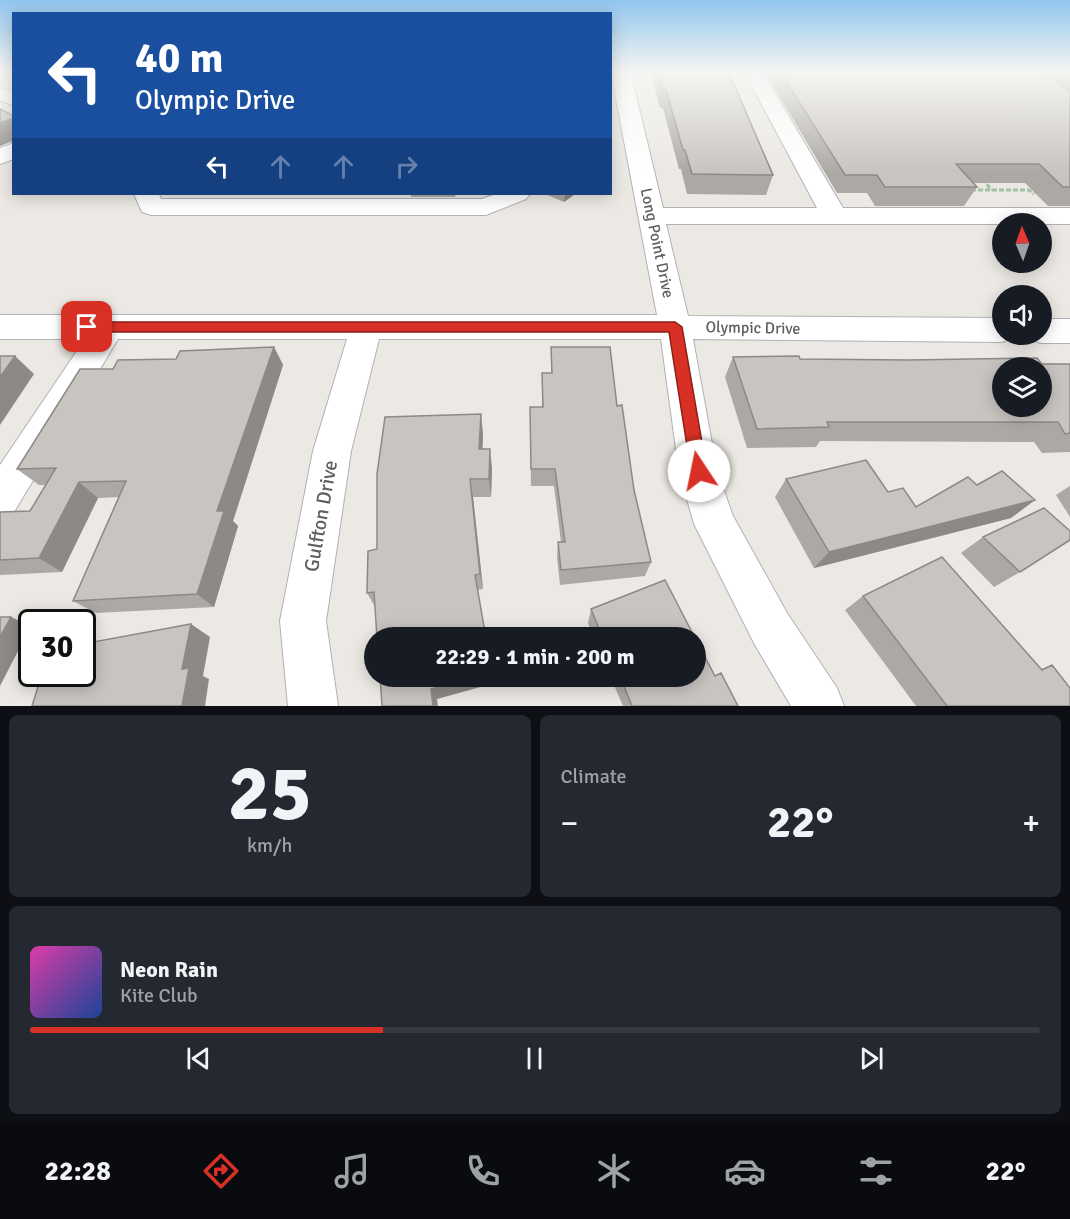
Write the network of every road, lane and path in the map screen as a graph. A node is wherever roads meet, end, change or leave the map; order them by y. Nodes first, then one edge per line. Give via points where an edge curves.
1 (628, 106) edge
2 (773, 106) edge
3 (976, 172) edge
4 (992, 190) dead end
5 (147, 195) edge
6 (515, 195) edge
7 (834, 215) junction
8 (652, 216) junction
9 (1070, 216) edge
10 (0, 327) edge
11 (109, 327) junction
12 (675, 327) junction
13 (366, 328) junction
14 (992, 330) edge
15 (1052, 331) edge
16 (1070, 331) edge
17 (0, 499) edge
18 (313, 706) edge
19 (819, 706) edge

1 - 8 street, Long Point Drive
2 - 7 street
3 - 4 path
5 - 6 street via 151,207 486,207
7 - 8 street
7 - 9 street
8 - 12 street, Long Point Drive
10 - 11 street, Olympic Drive
11 - 13 street, Olympic Drive
11 - 17 street
12 - 13 street, Olympic Drive
12 - 14 street, Olympic Drive
12 - 19 street, Long Point Drive via 699,471 715,524 771,629
13 - 18 street, Gulfton Drive via 332,452 303,621
15 - 16 street

